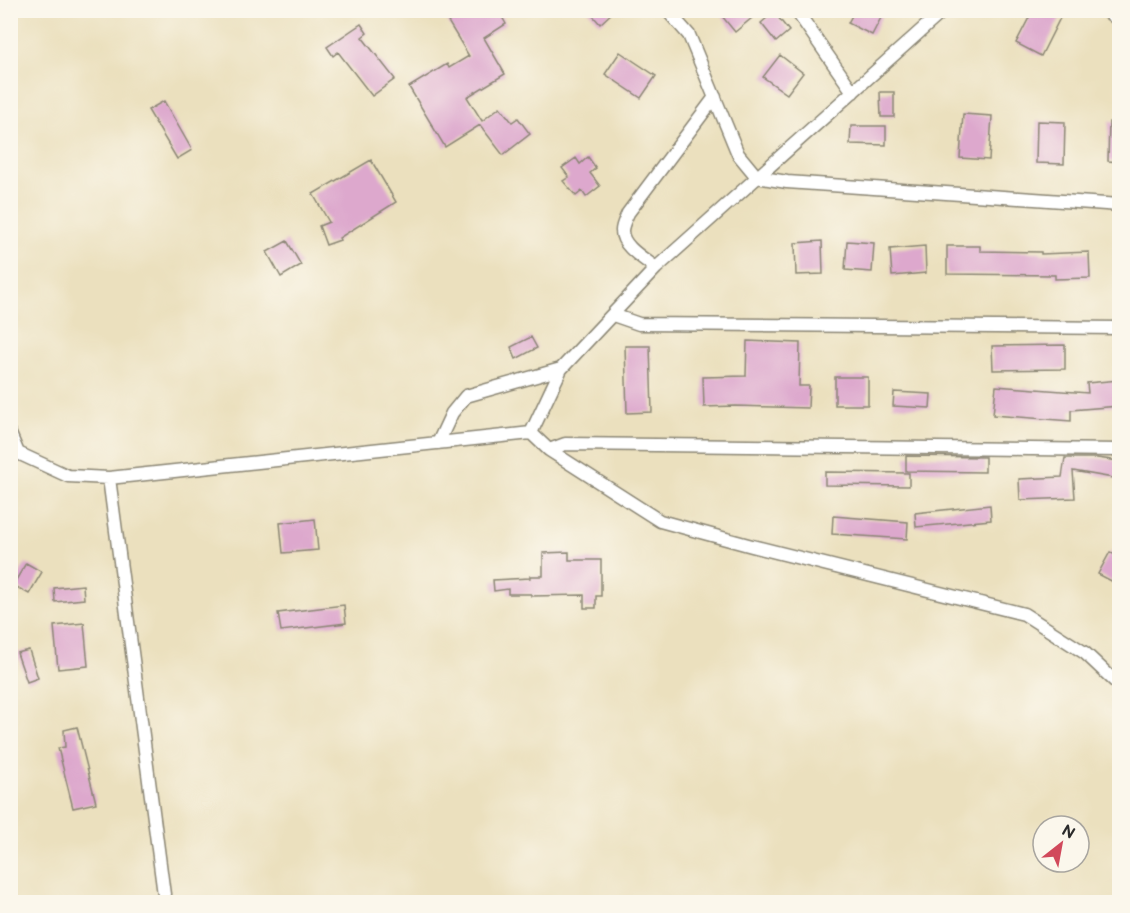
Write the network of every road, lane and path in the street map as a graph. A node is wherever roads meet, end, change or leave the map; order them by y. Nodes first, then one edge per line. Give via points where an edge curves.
1 (667, 10) edge
2 (796, 10) edge
3 (944, 10) edge
4 (1105, 10) edge
5 (1119, 21) edge
6 (853, 92) junction
7 (715, 97) junction
8 (757, 177) junction
9 (1119, 205) edge
10 (656, 268) junction
11 (613, 315) junction
12 (1119, 328) edge
13 (561, 369) junction
14 (531, 432) junction
15 (10, 434) edge
16 (438, 443) junction
17 (549, 450) junction
18 (1119, 450) edge
19 (14, 455) edge
20 (109, 478) junction
21 (1119, 686) edge
22 (165, 903) edge

1 - 7 street via 689,35
2 - 6 street
3 - 6 street
4 - 5 street
6 - 8 street
7 - 8 street via 738,154
7 - 10 street via 628,213 622,228 630,247
8 - 9 street
8 - 10 street
10 - 11 street
11 - 12 street via 639,324
11 - 13 street
13 - 14 street
13 - 16 street via 466,396 452,413
14 - 16 street
14 - 17 street
15 - 19 street
16 - 20 street
17 - 18 street via 565,444
17 - 21 street via 660,521 1024,614 1085,653
19 - 20 street via 68,476
20 - 22 street

